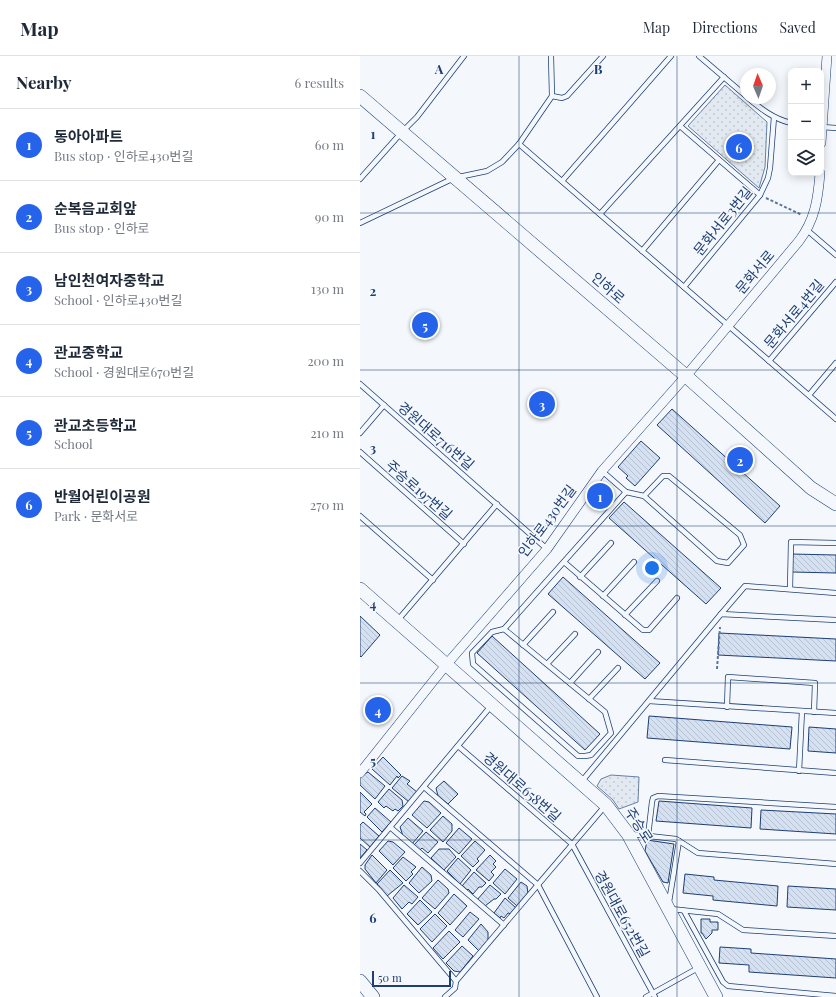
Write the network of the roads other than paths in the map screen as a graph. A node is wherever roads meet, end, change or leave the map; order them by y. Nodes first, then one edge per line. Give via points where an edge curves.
1 (464, 56) edge
2 (551, 56) edge
3 (603, 56) edge
4 (671, 56) edge
5 (699, 56) edge
6 (828, 56) edge
7 (836, 57) edge
8 (724, 77) junction
9 (740, 91) edge
10 (360, 96) edge
11 (552, 96) junction
12 (755, 104) edge
13 (823, 104) edge
14 (774, 117) junction
15 (788, 122) edge
16 (680, 126) junction
17 (824, 127) edge
18 (836, 128) edge
19 (402, 132) junction
20 (519, 144) junction
21 (720, 160) junction
22 (820, 176) edge
23 (454, 178) junction
24 (360, 179) edge
25 (562, 181) junction
26 (760, 195) junction
27 (600, 214) junction
28 (360, 223) edge
29 (807, 230) junction
30 (642, 251) junction
31 (836, 255) edge
32 (836, 282) edge
33 (684, 287) junction
34 (728, 325) junction
35 (769, 361) junction
36 (836, 363) edge
37 (686, 376) junction
38 (360, 384) edge
39 (809, 395) junction
40 (384, 405) junction
41 (836, 419) edge
42 (360, 433) edge
43 (360, 452) edge
44 (602, 471) junction
45 (626, 492) junction
46 (644, 496) junction
47 (497, 504) junction
48 (836, 504) edge
49 (360, 516) edge
50 (611, 543) dead end
51 (836, 543) edge
52 (464, 544) junction
53 (547, 549) junction
54 (564, 562) junction
55 (634, 562) dead end
56 (580, 577) junction
57 (433, 580) junction
58 (657, 581) dead end
59 (360, 589) edge
60 (790, 590) junction
61 (836, 593) edge
62 (603, 596) junction
63 (677, 598) dead end
64 (553, 612) dead end
65 (721, 614) junction
66 (625, 615) junction
67 (836, 620) edge
68 (397, 622) junction
69 (504, 629) junction
70 (575, 634) dead end
71 (523, 645) junction
72 (598, 652) dead end
73 (547, 664) junction
74 (446, 665) junction
75 (618, 668) dead end
76 (570, 683) junction
77 (589, 699) junction
78 (649, 701) junction
79 (492, 704) junction
80 (727, 707) junction
81 (802, 711) junction
82 (814, 712) junction
83 (836, 713) edge
84 (458, 746) junction
85 (665, 760) dead end
86 (799, 771) junction
87 (360, 773) edge
88 (836, 773) edge
89 (581, 782) junction
90 (424, 787) junction
91 (606, 805) junction
92 (836, 807) edge
93 (390, 827) junction
94 (628, 834) junction
95 (648, 836) junction
96 (679, 841) junction
97 (572, 844) junction
98 (360, 863) edge
99 (836, 864) edge
100 (360, 871) edge
101 (538, 885) junction
102 (668, 909) junction
103 (684, 911) junction
104 (504, 925) junction
105 (836, 936) edge
106 (700, 967) junction
107 (360, 981) edge
108 (456, 981) junction
109 (654, 995) edge
110 (836, 996) edge
111 (373, 997) edge
112 (445, 997) edge
113 (597, 997) edge
114 (646, 997) edge
115 (716, 997) edge

1 - 19 lane via 418,117
2 - 11 lane
3 - 11 lane via 567,96
4 - 25 lane
5 - 8 lane
6 - 7 street
6 - 13 street
8 - 9 lane
8 - 16 lane
10 - 19 main road, 인하로
11 - 20 lane
12 - 14 lane
14 - 15 lane
14 - 26 lane, 문화서로3번길 via 770,168
16 - 21 lane
16 - 27 lane
17 - 18 lane
19 - 23 main road, 인하로
19 - 24 lane
20 - 23 lane via 502,162 487,171
20 - 25 lane
21 - 26 lane
21 - 30 lane
22 - 29 street, 문화서로 via 816,203
23 - 28 lane
23 - 37 main road, 인하로
25 - 27 lane
26 - 33 lane, 문화서로3번길
27 - 30 lane
29 - 31 lane
29 - 34 street, 문화서로
30 - 33 lane
32 - 35 lane, 문화서로4번길
33 - 34 lane
34 - 35 lane, 문화서로4번길
34 - 37 street, 문화서로
35 - 39 lane, 문화서로4번길
36 - 39 lane
37 - 44 street, 인하로430번길
37 - 48 main road, 인하로 via 811,488
38 - 40 lane, 경원대로716번길
39 - 41 lane, 문화서로4번길
40 - 42 lane
40 - 47 lane, 경원대로716번길
43 - 52 lane, 주승로197번길
44 - 45 lane
44 - 53 street, 인하로430번길
45 - 46 lane
45 - 54 lane
46 - 46 lane via 663,476 669,476 740,534 744,544 728,563 717,561
47 - 52 lane
47 - 53 lane, 경원대로716번길
49 - 57 lane
50 - 56 lane
51 - 60 lane via 791,542
52 - 57 lane
53 - 74 street, 인하로430번길
54 - 56 lane
54 - 69 lane
55 - 62 lane
56 - 62 lane
57 - 68 lane
58 - 66 lane
59 - 68 main road, 주승로
60 - 61 lane
60 - 65 lane via 745,586
62 - 66 lane
63 - 66 lane via 649,630 642,630
64 - 71 lane
65 - 67 lane
65 - 78 lane
68 - 74 main road, 주승로
69 - 71 lane
69 - 77 lane via 492,632 472,653 473,664 578,756 591,755 611,733 605,712
70 - 73 lane
71 - 73 lane
72 - 76 lane
73 - 76 lane
74 - 79 main road, 주승로
74 - 87 street, 인하로430번길
75 - 77 lane
76 - 77 lane
78 - 80 lane
78 - 89 lane
79 - 84 lane
79 - 89 main road, 주승로
80 - 81 lane
80 - 82 lane via 728,677 815,683
81 - 82 lane
81 - 86 lane
82 - 83 lane
84 - 90 lane
84 - 97 lane, 경원대로658번길
85 - 86 lane
86 - 88 lane
89 - 91 main road, 주승로
90 - 93 lane
90 - 101 lane
91 - 94 main road, 주승로
91 - 97 lane
92 - 95 lane via 658,796 653,798
93 - 98 lane
93 - 104 lane
94 - 95 lane
94 - 102 main road, 주승로
95 - 96 lane
96 - 99 lane via 698,853
96 - 102 lane
97 - 101 lane
97 - 109 lane, 경원대로652번길
100 - 108 lane
101 - 104 lane
101 - 113 lane
102 - 103 lane
102 - 106 main road, 주승로
103 - 105 lane via 718,914 743,930
103 - 110 lane via 723,982 728,986
104 - 108 lane
106 - 109 lane
106 - 115 main road, 주승로
107 - 111 main road
108 - 112 lane via 455,988
109 - 114 lane

